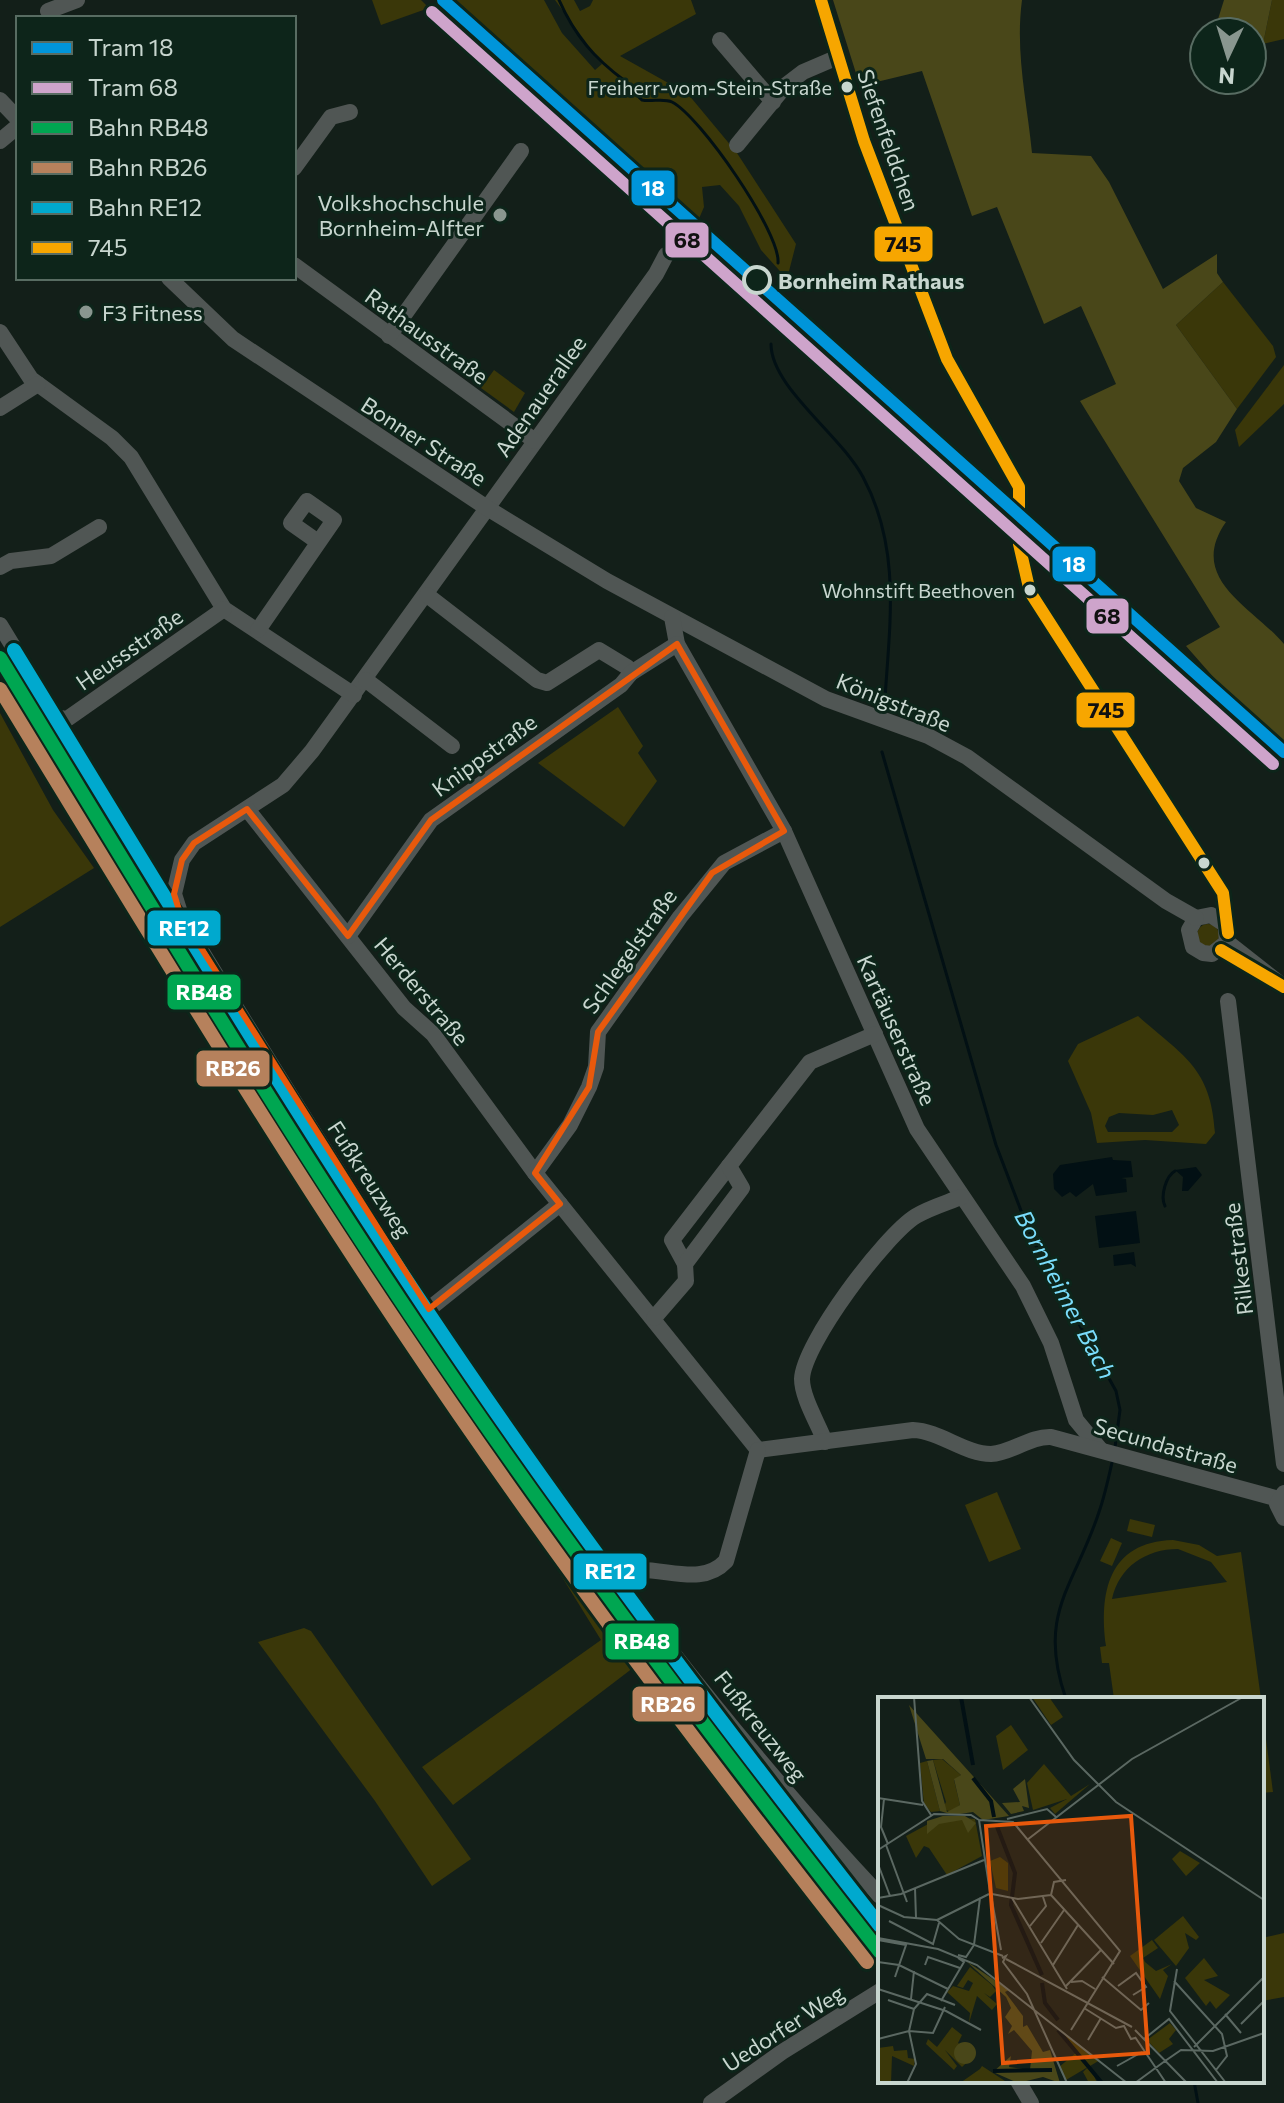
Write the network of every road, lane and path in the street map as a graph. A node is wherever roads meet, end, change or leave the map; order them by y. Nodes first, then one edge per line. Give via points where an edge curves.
1 (77, 0) edge
2 (821, 0) edge
3 (47, 10) edge
4 (720, 40) dead end
5 (838, 57) junction
6 (0, 100) edge
7 (773, 102) junction
8 (350, 112) dead end
9 (16, 117) edge
10 (16, 128) edge
11 (0, 141) edge
12 (737, 145) dead end
13 (521, 151) dead end
14 (296, 165) edge
15 (666, 255) dead end
16 (296, 266) edge
17 (171, 280) edge
18 (0, 332) edge
19 (389, 336) junction
20 (38, 384) junction
21 (0, 408) edge
22 (535, 441) junction
23 (487, 508) junction
24 (99, 527) dead end
25 (318, 542) dead end
26 (0, 567) edge
27 (427, 595) junction
28 (224, 609) junction
29 (672, 617) junction
30 (0, 625) edge
31 (258, 630) junction
32 (677, 644) junction
33 (631, 673) junction
34 (366, 680) junction
35 (354, 695) junction
36 (452, 746) dead end
37 (247, 809) junction
38 (784, 831) junction
39 (1215, 884) junction
40 (1199, 921) junction
41 (348, 936) junction
42 (1225, 939) junction
43 (1284, 987) edge
44 (1228, 1001) dead end
45 (875, 1034) junction
46 (729, 1166) junction
47 (535, 1173) junction
48 (961, 1197) junction
49 (560, 1204) junction
50 (685, 1264) junction
51 (429, 1309) junction
52 (654, 1318) junction
53 (1076, 1420) junction
54 (1041, 1436) junction
55 (825, 1442) junction
56 (758, 1450) junction
57 (1101, 1450) junction
58 (1284, 1464) edge
59 (1281, 1496) edge
60 (1284, 1518) edge
61 (615, 1575) junction
62 (878, 1894) edge
63 (878, 1992) edge
64 (1019, 2083) edge
65 (711, 2103) edge
66 (1031, 2103) edge

1 - 3 street
2 - 5 street, Siefenfeldchen
4 - 7 street
5 - 7 street via 803,72
5 - 39 street, Siefenfeldchen via 864,141 947,359 1015,476 1019,544 1030,592
6 - 9 street
7 - 12 street
8 - 14 street via 331,117
10 - 11 street
13 - 19 street
15 - 22 street, Adenauerallee
16 - 19 street, Rathausstraße
17 - 23 street, Bonner Straße via 233,339
18 - 20 street
19 - 22 street, Rathausstraße
20 - 21 street
20 - 28 street via 131,457
22 - 23 street, Adenauerallee
23 - 27 street, Adenauerallee
23 - 29 street, Bonner Straße
24 - 26 street via 51,556
25 - 31 street
27 - 33 street via 537,680 547,683 599,650
27 - 34 street, Adenauerallee
28 - 30 street, Heussstraße via 67,719 56,717
28 - 31 street
29 - 32 street, Kartäuserstraße
29 - 40 street, Königstraße via 826,699 928,736 967,757
31 - 35 street
32 - 33 street, Knippstraße
32 - 38 street, Kartäuserstraße
33 - 41 street, Knippstraße via 431,820
34 - 35 street, Adenauerallee
34 - 36 street
35 - 37 street, Adenauerallee via 283,785
37 - 41 street, Herderstraße
37 - 51 street, Fußkreuzweg via 194,843 182,860 174,894 181,916
38 - 45 street, Kartäuserstraße
38 - 47 street, Schlegelstraße via 724,863 680,917 598,1032 589,1087 570,1125
39 - 40 street
39 - 42 street, Siefenfeldchen via 1226,900
40 - 42 street, Königstraße
40 - 42 street, Königstraße via 1190,942 1197,951 1207,954
41 - 47 street, Herderstraße via 404,1008 433,1034
42 - 43 street, Königstraße via 1233,960
44 - 58 street, Rilkestraße
45 - 46 street via 810,1062
45 - 48 street, Kartäuserstraße via 917,1129
46 - 50 street via 742,1188
46 - 50 street via 672,1240
47 - 49 street, Herderstraße
48 - 53 street, Kartäuserstraße via 1023,1286 1051,1343
48 - 55 street via 916,1216 897,1231 865,1268 806,1357 802,1382
49 - 51 street
49 - 52 street, Herderstraße
50 - 52 street via 686,1281
51 - 61 street, Fußkreuzweg
52 - 56 street, Herderstraße
53 - 54 street, Secundastraße
53 - 57 street, Kartäuserstraße
54 - 55 street, Secundastraße via 992,1454 926,1431
54 - 57 street, Secundastraße
55 - 56 street, Secundastraße
56 - 61 street via 721,1567 690,1575 642,1567
57 - 59 street, Secundastraße
59 - 60 street, Secundastraße via 1278,1509
61 - 62 street, Fußkreuzweg via 807,1819
63 - 65 street, Uedorfer Weg
64 - 66 street

